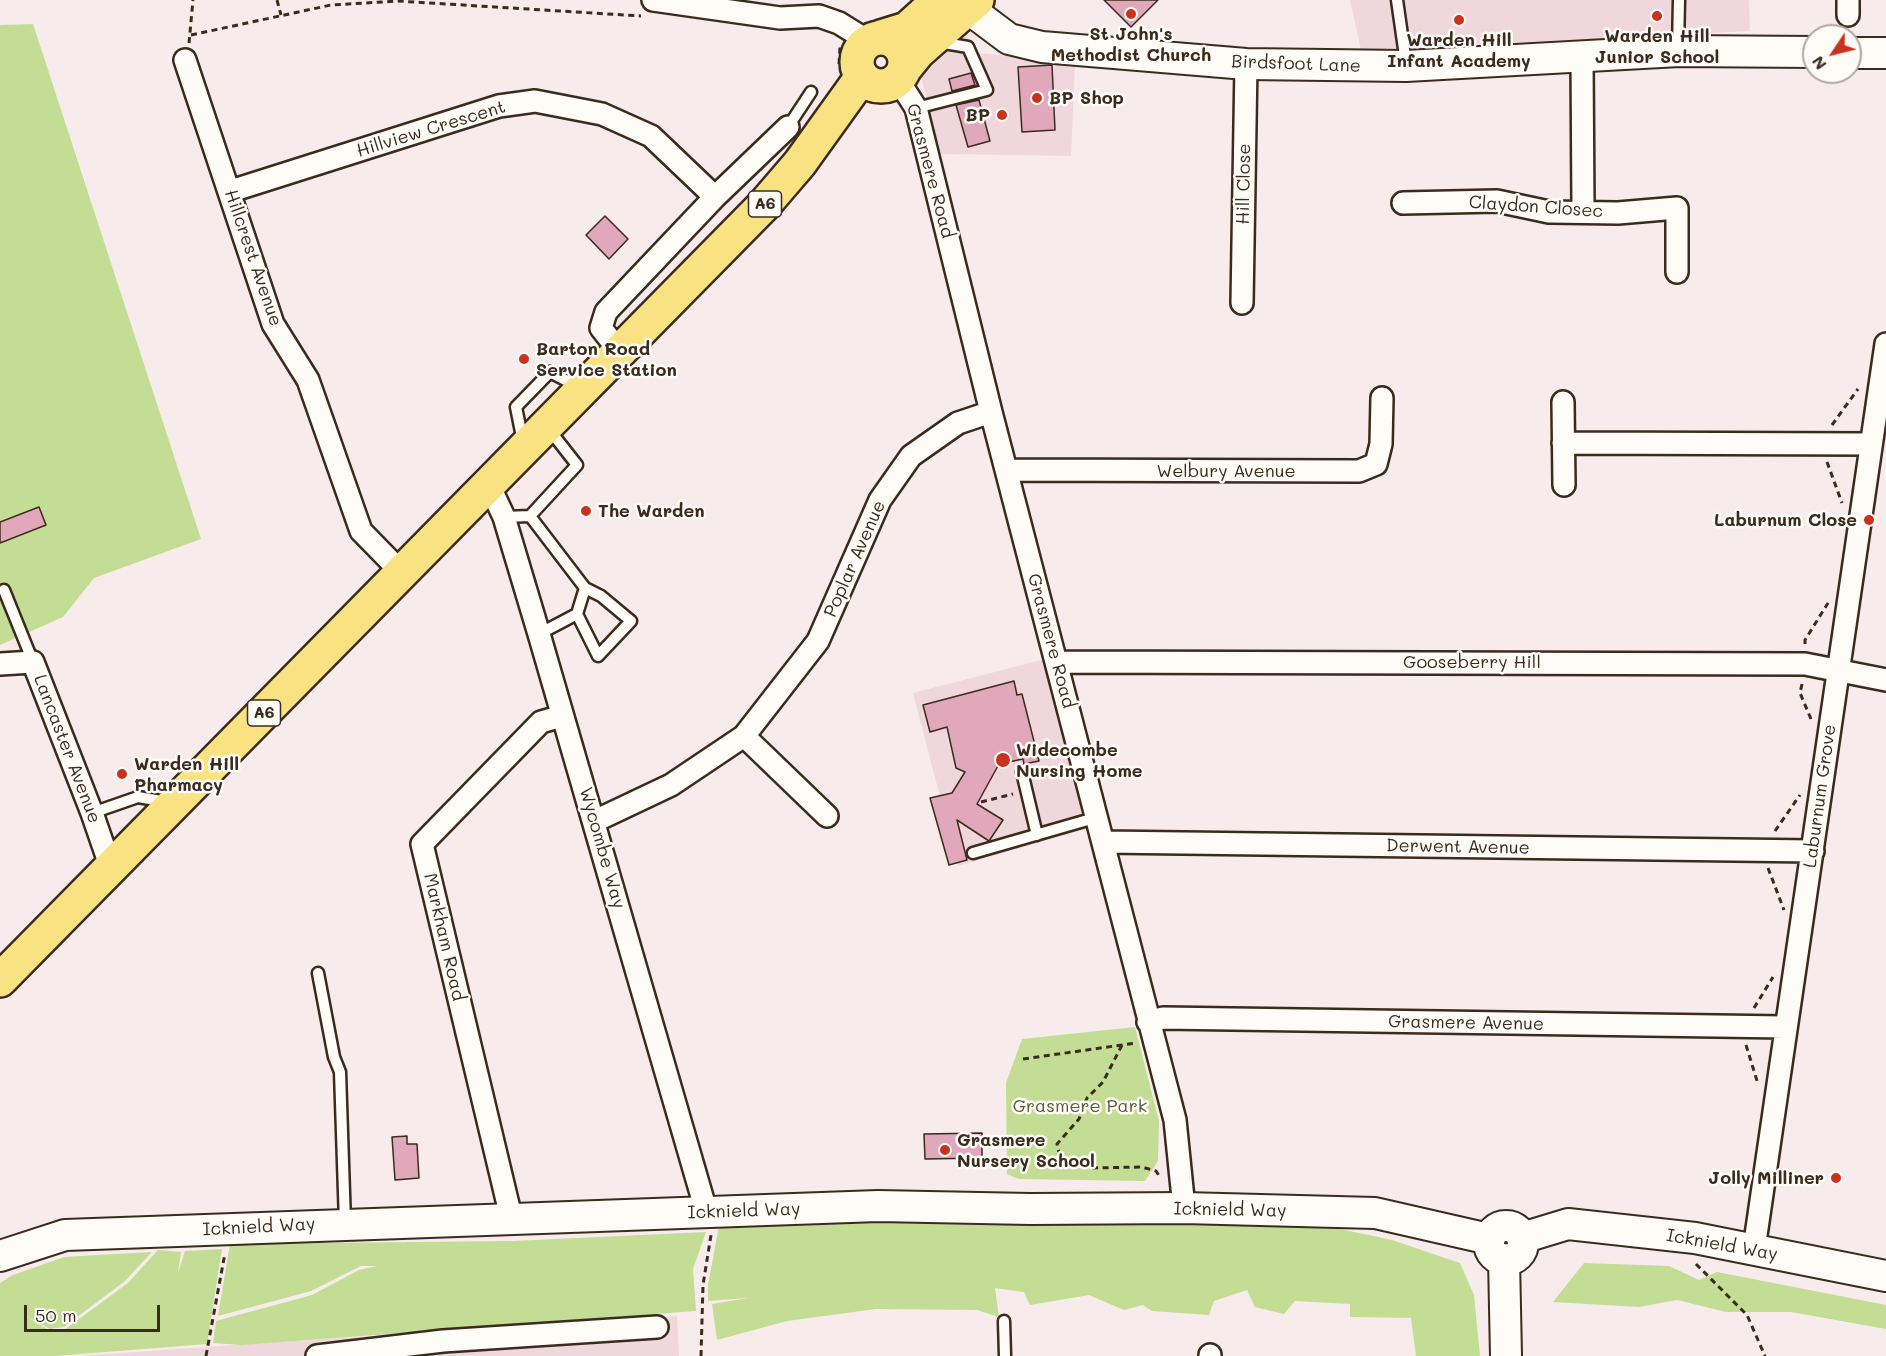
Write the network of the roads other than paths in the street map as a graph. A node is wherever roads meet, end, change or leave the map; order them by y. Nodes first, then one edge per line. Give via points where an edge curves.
1 (1397, 0) edge
2 (1679, 0) edge
3 (962, 3) edge
4 (648, 8) edge
5 (875, 39) junction
6 (931, 41) junction
7 (1679, 51) junction
8 (1802, 52) edge
9 (1862, 53) edge
10 (1886, 53) edge
11 (1582, 57) junction
12 (185, 60) road end
13 (1246, 64) junction
14 (1406, 66) junction
15 (850, 71) junction
16 (902, 74) junction
17 (811, 92) dead end
18 (916, 108) junction
19 (788, 127) joint
20 (231, 191) junction
21 (715, 197) junction
22 (1403, 202) dead end
23 (1583, 211) junction
24 (1677, 272) dead end
25 (1242, 303) dead end
26 (1886, 344) edge
27 (620, 352) junction
28 (584, 388) junction
29 (1382, 398) dead end
30 (1563, 402) dead end
31 (991, 412) junction
32 (546, 427) junction
33 (1563, 443) junction
34 (1871, 444) junction
35 (522, 451) junction
36 (1007, 471) junction
37 (489, 485) junction
38 (1564, 485) dead end
39 (530, 516) junction
40 (504, 517) junction
41 (402, 573) junction
42 (585, 588) junction
43 (4, 590) dead end
44 (577, 614) junction
45 (540, 634) junction
46 (33, 662) junction
47 (1056, 662) junction
48 (0, 664) edge
49 (1838, 669) junction
50 (1886, 680) edge
51 (562, 716) junction
52 (744, 736) junction
53 (1022, 772) dead end
54 (174, 804) junction
55 (92, 813) junction
56 (827, 816) dead end
57 (1098, 817) junction
58 (595, 820) junction
59 (1037, 835) junction
60 (1104, 842) junction
61 (1813, 852) junction
62 (973, 853) dead end
63 (111, 868) junction
64 (318, 973) dead end
65 (0, 980) edge
66 (1785, 1027) junction
67 (1151, 1031) junction
68 (1183, 1195) junction
69 (707, 1214) junction
70 (511, 1217) junction
71 (345, 1223) junction
72 (1505, 1246) junction
73 (1754, 1249) junction
74 (0, 1256) edge
75 (1886, 1276) edge
76 (1004, 1322) dead end
77 (657, 1327) dead end
78 (443, 1349) edge
79 (317, 1356) edge
80 (1005, 1356) edge
81 (1506, 1356) edge

1 - 14 lane
2 - 7 lane
3 - 5 highway
3 - 6 highway
3 - 13 street, Birdsfoot Lane via 1009,39 1042,47
4 - 5 street via 780,18 819,16
5 - 15 highway via 862,46
5 - 16 highway via 895,42 900,47
6 - 16 highway
6 - 18 lane via 968,47 987,90
7 - 8 street, Birdsfoot Lane
7 - 11 street, Birdsfoot Lane
9 - 10 street
11 - 14 street, Birdsfoot Lane
11 - 23 street
12 - 20 street, Hillcrest Avenue
13 - 14 street, Birdsfoot Lane
13 - 25 street, Hill Close
15 - 16 highway via 878,87 892,84
15 - 27 highway, A6 via 800,163
16 - 18 street, Grasmere Road
17 - 19 lane
18 - 31 street, Grasmere Road
19 - 21 street
20 - 21 street, Hillview Crescent via 499,106 535,101 602,114 651,136
20 - 41 street, Hillcrest Avenue via 273,324 308,380 362,531
21 - 27 street via 606,312 602,328
22 - 23 street, Claydon Closec via 1497,201 1549,212
23 - 24 street, Claydon Closec via 1618,213 1677,208
26 - 34 street, Laburnum Grove
27 - 28 highway, A6
28 - 32 highway, A6
28 - 35 lane via 550,372 516,407
29 - 36 street, Welbury Avenue via 1381,444 1376,464 1359,471
30 - 33 street
31 - 36 street, Grasmere Road
31 - 52 street, Poplar Avenue via 958,423 911,456 880,500 818,641
32 - 35 highway, A6
32 - 39 lane via 577,465
33 - 34 street
33 - 38 street
34 - 49 street, Laburnum Grove
35 - 37 highway, A6
36 - 47 street, Grasmere Road
37 - 40 street, Wycombe Way
37 - 41 highway, A6
39 - 40 lane
39 - 42 lane
40 - 45 street, Wycombe Way
41 - 54 highway, A6
42 - 44 lane
42 - 44 lane via 631,621 598,656
43 - 46 lane
44 - 45 lane
45 - 51 street, Wycombe Way
46 - 48 street, Lancaster Avenue
46 - 55 street, Lancaster Avenue
47 - 49 street, Gooseberry Hill via 1793,663
47 - 57 street, Grasmere Road
49 - 50 street, Gooseberry Hill
49 - 61 street, Laburnum Grove
51 - 58 street, Wycombe Way
51 - 70 street, Markham Road via 540,722 422,844
52 - 56 street
52 - 58 street, Poplar Avenue via 671,785
53 - 59 lane
54 - 55 lane via 138,797
54 - 63 highway, A6
55 - 63 street, Lancaster Avenue
57 - 59 lane
57 - 60 street, Grasmere Road
58 - 69 street, Wycombe Way
59 - 62 lane
60 - 61 street, Derwent Avenue
60 - 67 street, Grasmere Road
61 - 66 street, Laburnum Grove
63 - 65 highway, A6
64 - 71 lane via 340,1072
66 - 67 street, Grasmere Avenue via 1163,1018
66 - 73 street, Laburnum Grove
67 - 68 street, Grasmere Road via 1175,1120
68 - 69 street, Icknield Way via 1030,1209 878,1206
68 - 72 street, Icknield Way via 1375,1213
69 - 70 street, Icknield Way
70 - 71 street, Icknield Way
71 - 74 street, Icknield Way via 65,1235
72 - 73 street, Icknield Way via 1568,1224 1695,1238
72 - 81 street
73 - 75 street, Icknield Way
76 - 80 lane
77 - 78 street
78 - 79 street

